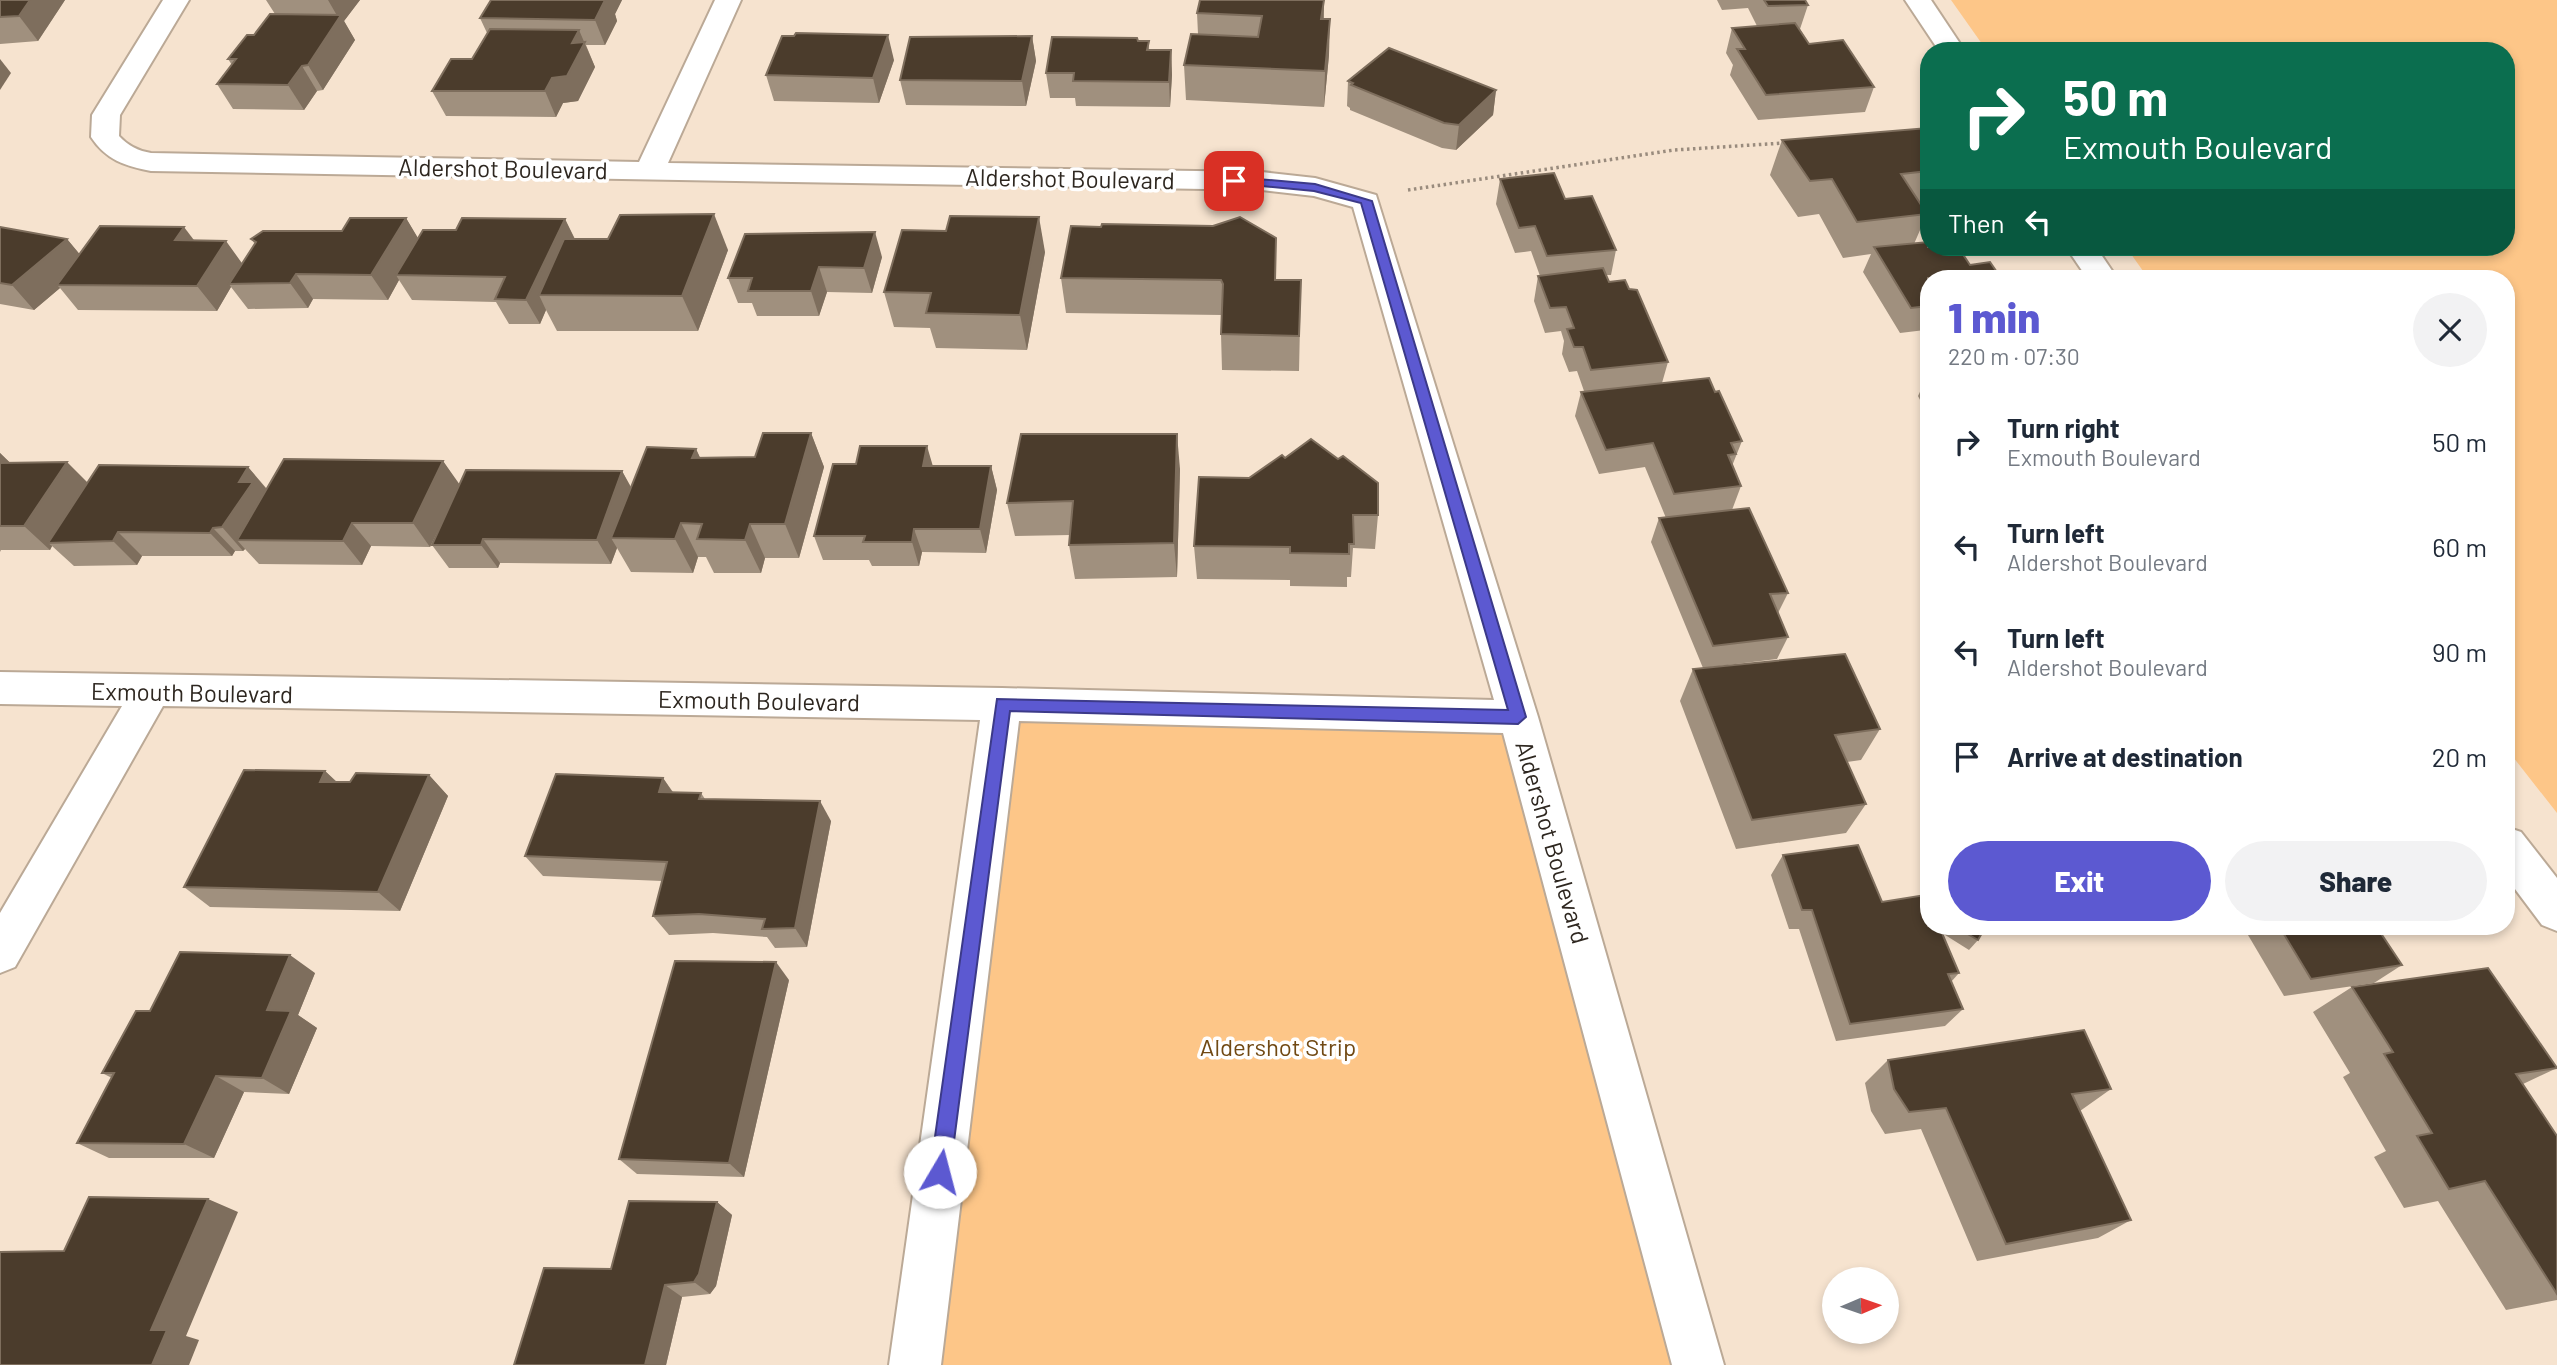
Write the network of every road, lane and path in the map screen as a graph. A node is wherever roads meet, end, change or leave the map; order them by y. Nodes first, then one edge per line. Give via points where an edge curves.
1 (176, 0) edge
2 (728, 0) edge
3 (1918, 0) edge
4 (1946, 42) edge
5 (1794, 142) edge
6 (650, 170) junction
7 (1366, 201) junction
8 (0, 688) edge
9 (151, 692) junction
10 (1002, 704) junction
11 (1518, 717) junction
12 (2515, 857) edge
13 (2557, 911) edge
14 (0, 953) edge
15 (915, 1365) edge
16 (1698, 1365) edge

1 - 6 street, Aldershot Boulevard via 106,115 104,137 118,153 185,164
2 - 6 street
3 - 4 street
5 - 7 path via 1674,150 1399,191
6 - 7 street, Aldershot Boulevard via 1262,181 1315,187
7 - 11 street, Aldershot Boulevard
8 - 9 street, Exmouth Boulevard
9 - 10 street, Exmouth Boulevard
9 - 14 street
10 - 11 street, Exmouth Boulevard
10 - 15 street
11 - 16 street, Aldershot Boulevard
12 - 13 street

